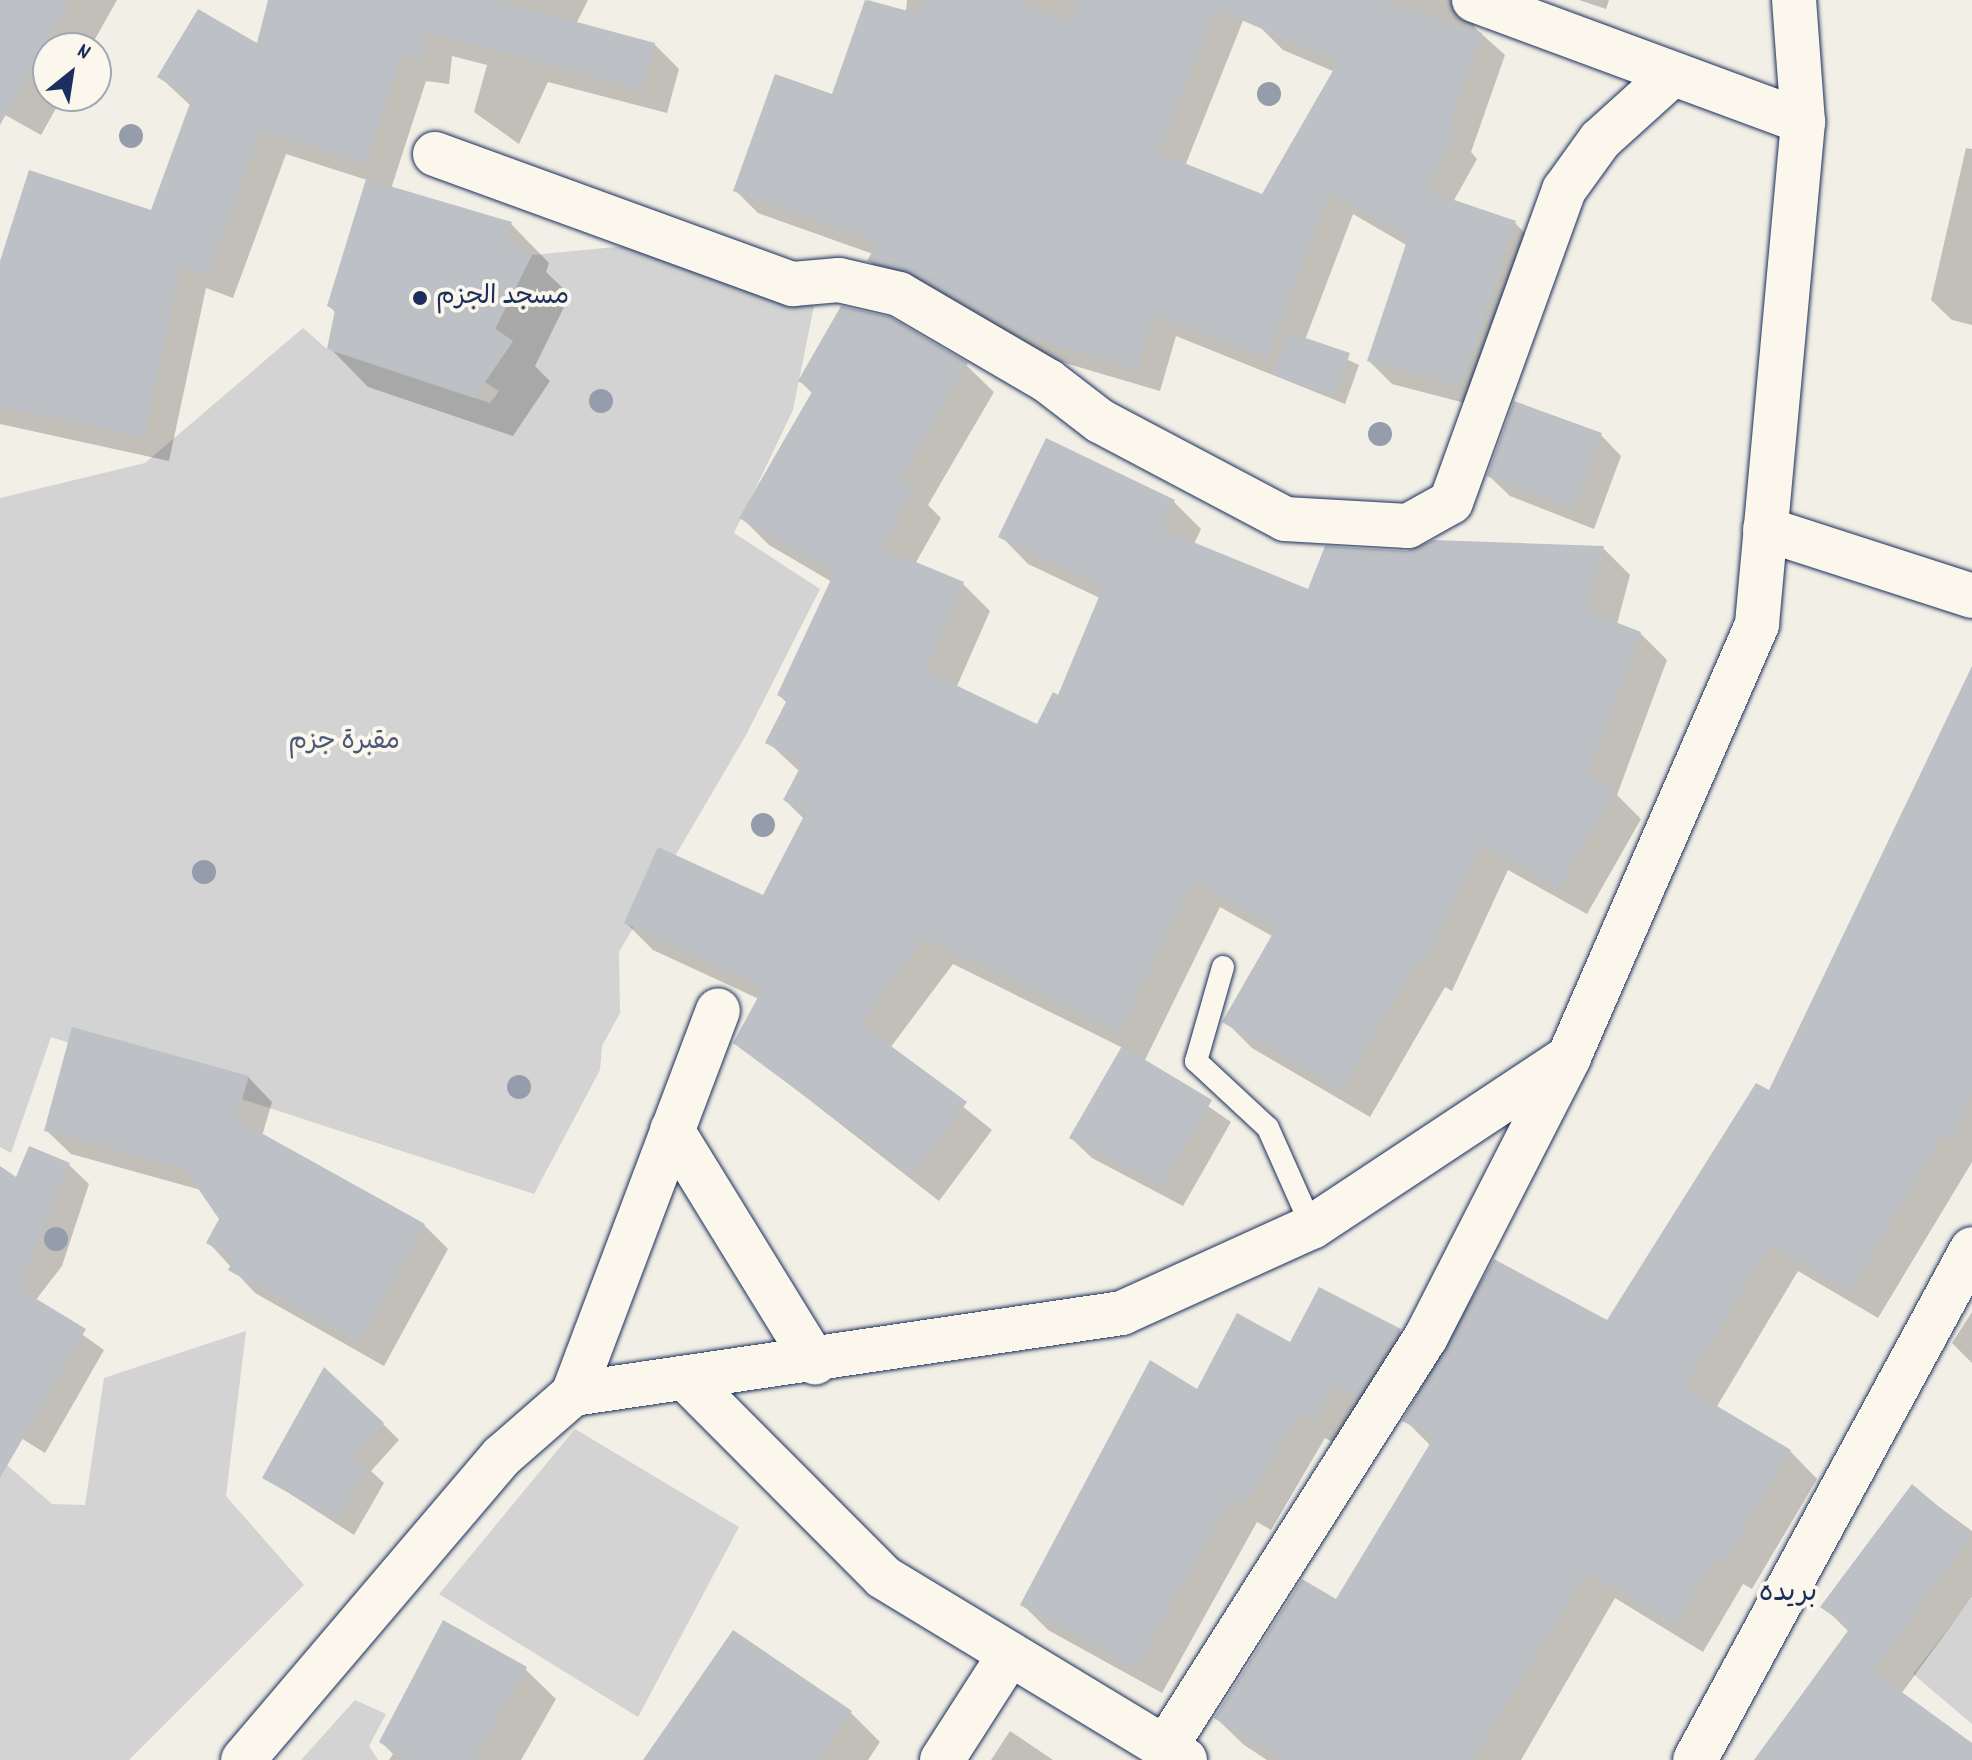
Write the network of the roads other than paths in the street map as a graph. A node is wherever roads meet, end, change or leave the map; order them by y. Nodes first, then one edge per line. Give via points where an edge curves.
1 (1474, 0) edge
2 (1794, 0) edge
3 (1673, 74) junction
4 (1803, 122) junction
5 (435, 154) dead end
6 (1765, 529) junction
7 (1972, 596) edge
8 (1223, 967) dead end
9 (718, 1011) dead end
10 (1569, 1057) junction
11 (672, 1130) junction
12 (1312, 1227) junction
13 (1972, 1249) edge
14 (815, 1362) junction
15 (689, 1382) junction
16 (573, 1394) junction
17 (1010, 1654) junction
18 (1175, 1754) edge
19 (243, 1760) edge
20 (942, 1760) edge
21 (1695, 1760) edge

1 - 3 street
2 - 4 street
3 - 4 street
3 - 5 street via 1600,140 1564,190 1451,502 1408,526 1285,519 1100,421 1048,381 899,294 839,280 793,284
4 - 6 street
6 - 7 street
6 - 10 street via 1757,624
8 - 12 lane via 1196,1061 1268,1128
9 - 11 street
10 - 12 street
10 - 18 street via 1426,1337
11 - 14 street
11 - 16 street
12 - 14 street via 1122,1313
13 - 21 street
14 - 15 street
15 - 16 street
15 - 17 street via 883,1577
16 - 19 street via 502,1456
17 - 18 street
17 - 20 street

